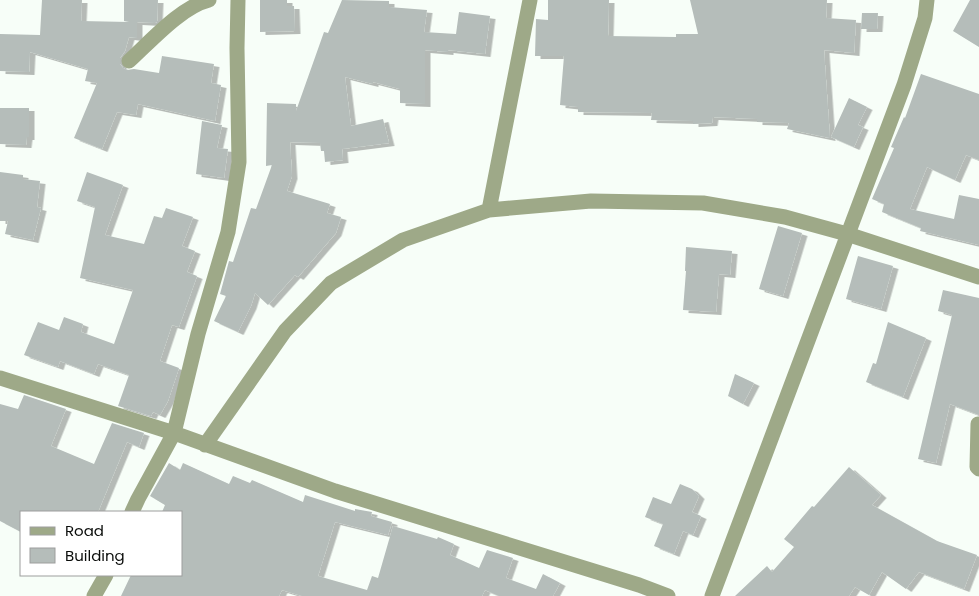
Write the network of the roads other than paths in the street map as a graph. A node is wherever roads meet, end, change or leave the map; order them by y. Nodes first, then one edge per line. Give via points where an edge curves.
1 (209, 0) edge
2 (238, 0) edge
3 (530, 0) edge
4 (927, 0) edge
5 (130, 61) dead end
6 (489, 210) junction
7 (847, 234) junction
8 (979, 277) edge
9 (0, 378) edge
10 (978, 424) edge
11 (174, 433) junction
12 (205, 445) junction
13 (979, 469) edge
14 (132, 511) edge
15 (105, 576) edge
16 (94, 596) edge
17 (668, 596) edge
18 (712, 596) edge

1 - 5 street via 182,13
2 - 11 street via 239,162 228,232 198,334
3 - 6 street
4 - 7 street via 925,18 904,85
6 - 7 street via 591,201 703,203 785,216
6 - 12 street via 403,240 331,283 286,331
7 - 8 street
7 - 18 street
9 - 11 street
10 - 13 street
11 - 12 street
11 - 14 street
12 - 17 street
15 - 16 street

